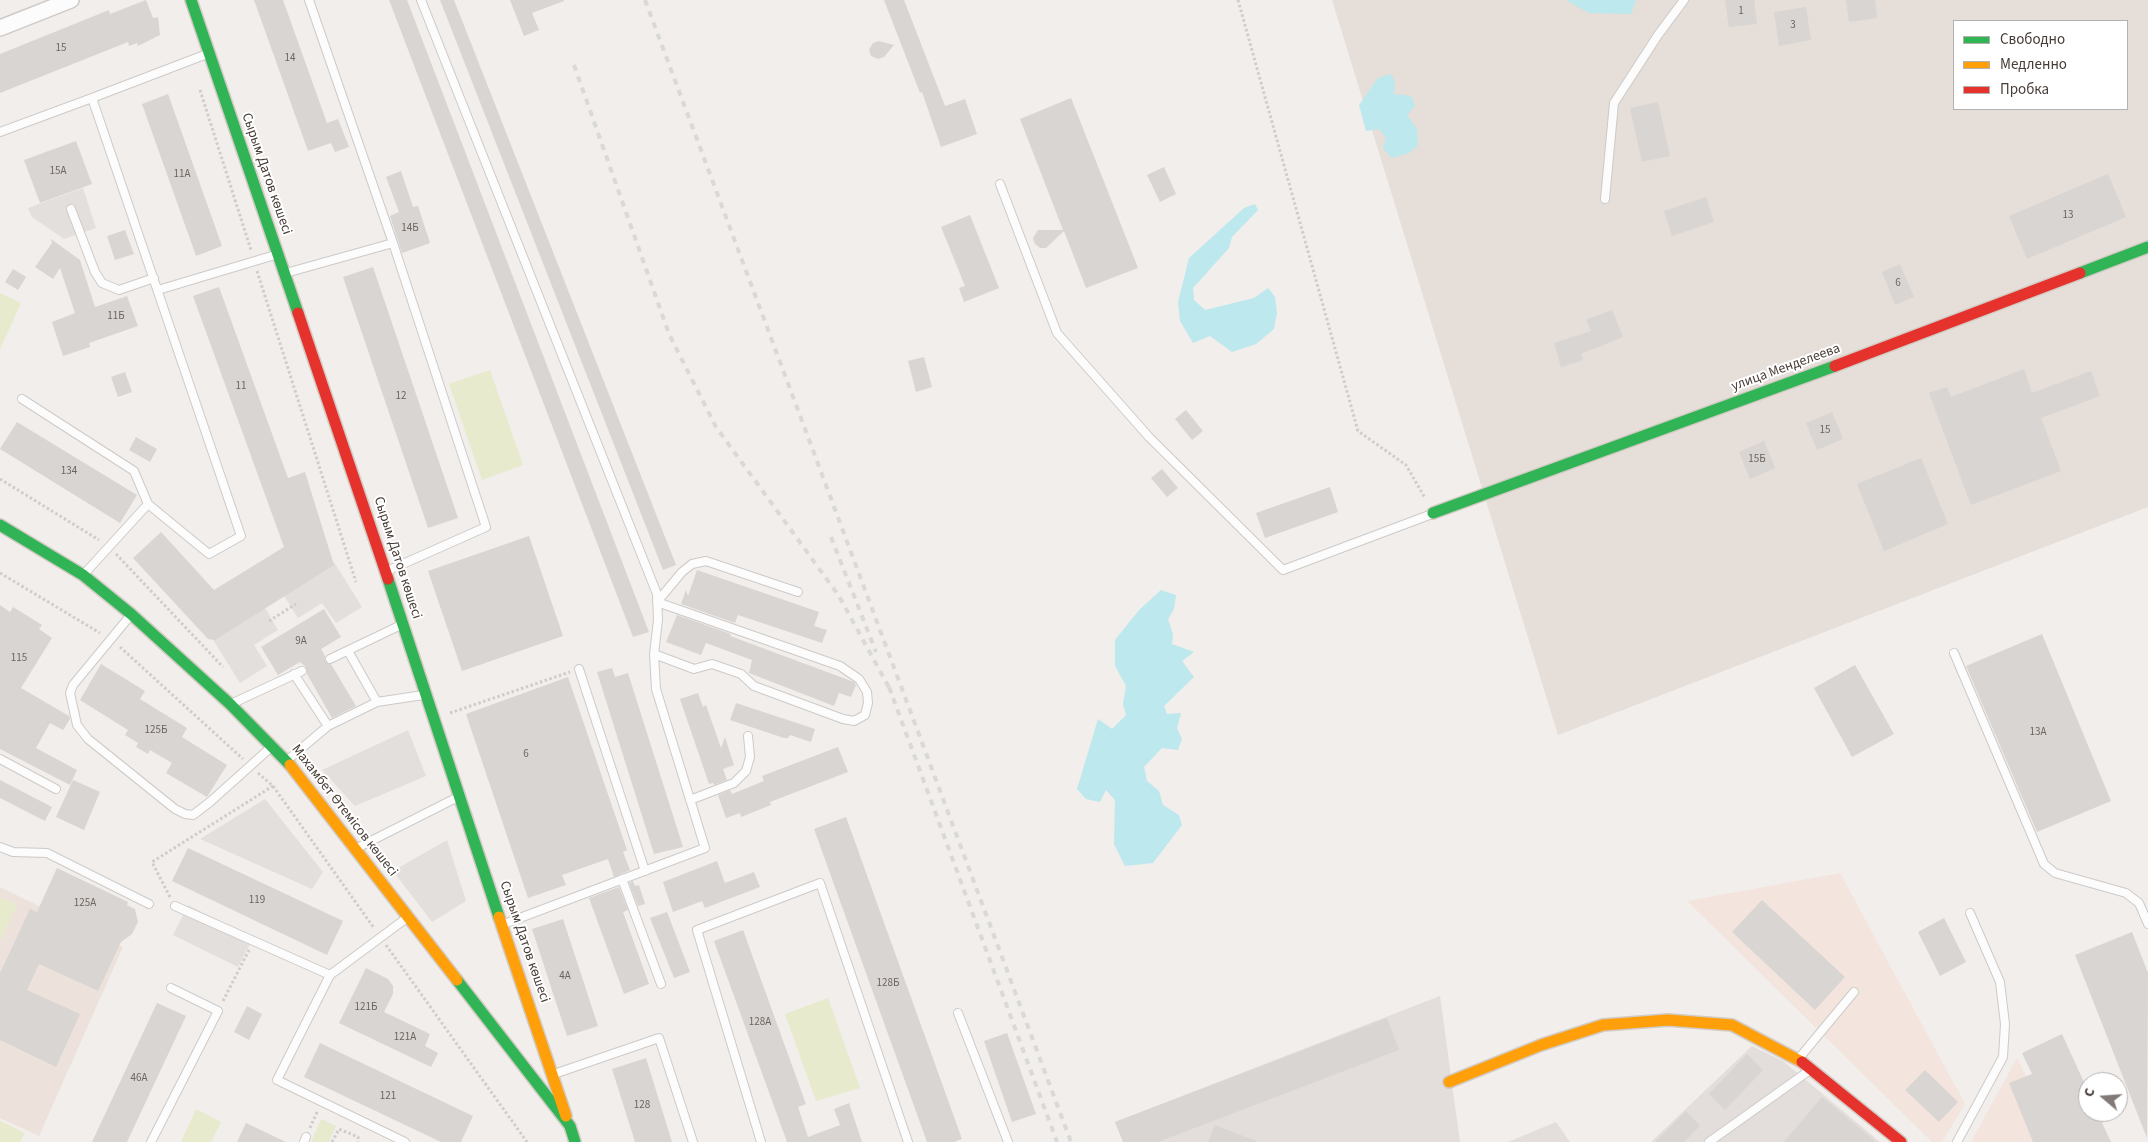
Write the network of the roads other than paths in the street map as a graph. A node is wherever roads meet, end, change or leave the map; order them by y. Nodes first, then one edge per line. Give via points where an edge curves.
1 (71, 0) edge
2 (191, 0) edge
3 (309, 0) edge
4 (421, 0) edge
5 (1684, 0) edge
6 (0, 28) edge
7 (209, 54) junction
8 (92, 98) junction
9 (0, 132) edge
10 (1000, 184) dead end
11 (1605, 199) dead end
12 (71, 209) dead end
13 (393, 243) junction
14 (2148, 247) edge
15 (277, 254) junction
16 (284, 274) junction
17 (154, 278) junction
18 (158, 290) junction
19 (22, 399) dead end
20 (148, 504) junction
21 (1433, 513) joint
22 (0, 525) edge
23 (386, 572) junction
24 (82, 575) junction
25 (798, 592) dead end
26 (657, 602) junction
27 (131, 614) junction
28 (403, 624) junction
29 (348, 651) junction
30 (1954, 653) dead end
31 (654, 654) junction
32 (330, 659) dead end
33 (579, 669) road end
34 (425, 695) junction
35 (377, 702) junction
36 (230, 704) junction
37 (328, 726) junction
38 (748, 736) dead end
39 (272, 746) junction
40 (0, 759) edge
41 (287, 761) junction
42 (56, 789) dead end
43 (459, 797) junction
44 (690, 800) junction
45 (0, 847) edge
46 (355, 849) junction
47 (645, 871) junction
48 (622, 879) junction
49 (149, 904) dead end
50 (175, 906) road end
51 (1970, 913) dead end
52 (408, 917) junction
53 (502, 924) junction
54 (2148, 924) edge
55 (330, 975) junction
56 (661, 984) dead end
57 (171, 988) dead end
58 (1854, 992) dead end
59 (958, 1013) dead end
60 (1799, 1059) junction
61 (1811, 1069) junction
62 (552, 1074) junction
63 (1449, 1082) dead end
64 (570, 1126) junction
65 (151, 1142) edge
66 (405, 1142) edge
67 (573, 1142) edge
68 (693, 1142) edge
69 (761, 1142) edge
70 (908, 1142) edge
71 (1008, 1142) edge
72 (1709, 1142) edge
73 (1901, 1142) edge
74 (1957, 1142) edge

1 - 6 street
2 - 7 main road, Сырым Датов көшесі
3 - 13 lane
4 - 26 lane via 657,594
5 - 11 lane via 1614,103
7 - 8 lane
7 - 15 main road, Сырым Датов көшесі
8 - 9 lane
8 - 17 lane
10 - 21 lane via 1057,333 1149,437 1283,570
12 - 17 lane via 102,283 119,290
13 - 16 lane
13 - 23 lane via 486,527
14 - 21 main road, улица Менделеева via 1766,392
15 - 16 main road, Сырым Датов көшесі
15 - 18 lane
16 - 23 main road, Сырым Датов көшесі
17 - 18 lane
18 - 20 lane via 241,536 209,554
19 - 20 lane via 134,471
20 - 24 lane
22 - 24 main road, Махамбет Өтемісов көшесі
23 - 28 main road, Сырым Датов көшесі
24 - 27 main road, Махамбет Өтемісов көшесі
25 - 26 lane via 706,561 692,564 682,572
26 - 31 lane
26 - 31 lane via 840,666 859,679 867,692 865,715 854,721 843,720 754,686 740,674 712,664 694,669
27 - 36 main road, Махамбет Өтемісов көшесі
27 - 39 lane via 73,684 70,693 77,725 88,739 175,809 193,815
28 - 29 lane
28 - 34 main road, Сырым Датов көшесі
29 - 32 lane
29 - 35 lane
30 - 54 lane via 2044,864 2055,873 2126,894 2139,903
31 - 44 lane via 656,690
33 - 47 lane
34 - 35 lane
34 - 43 main road, Сырым Датов көшесі
35 - 37 lane
36 - 37 lane via 298,672
36 - 39 main road, Махамбет Өтемісов көшесі
37 - 41 lane
38 - 44 lane via 750,757 746,771 734,783
39 - 41 main road, Махамбет Өтемісов көшесі
40 - 42 lane
41 - 46 main road, Махамбет Өтемісов көшесі
43 - 46 lane
43 - 53 main road, Сырым Датов көшесі
44 - 47 lane via 705,848
45 - 49 lane via 12,852 47,854
46 - 52 main road, Махамбет Өтемісов көшесі
47 - 48 lane
48 - 53 lane
48 - 56 lane
50 - 55 lane
51 - 74 lane via 2000,982 2005,1024 2003,1057
52 - 55 lane
52 - 64 main road, Махамбет Өтемісов көшесі
53 - 62 main road, Сырым Датов көшесі
55 - 66 lane via 277,1080
57 - 65 lane via 218,1011
58 - 60 lane
59 - 71 lane
60 - 61 main road
60 - 63 main road via 1732,1025 1668,1020 1603,1026 1541,1045
61 - 72 lane
61 - 73 main road
62 - 64 main road, Сырым Датов көшесі
62 - 68 lane via 659,1038
64 - 67 main road, Сырым Датов көшесі
69 - 70 lane via 697,930 820,883

